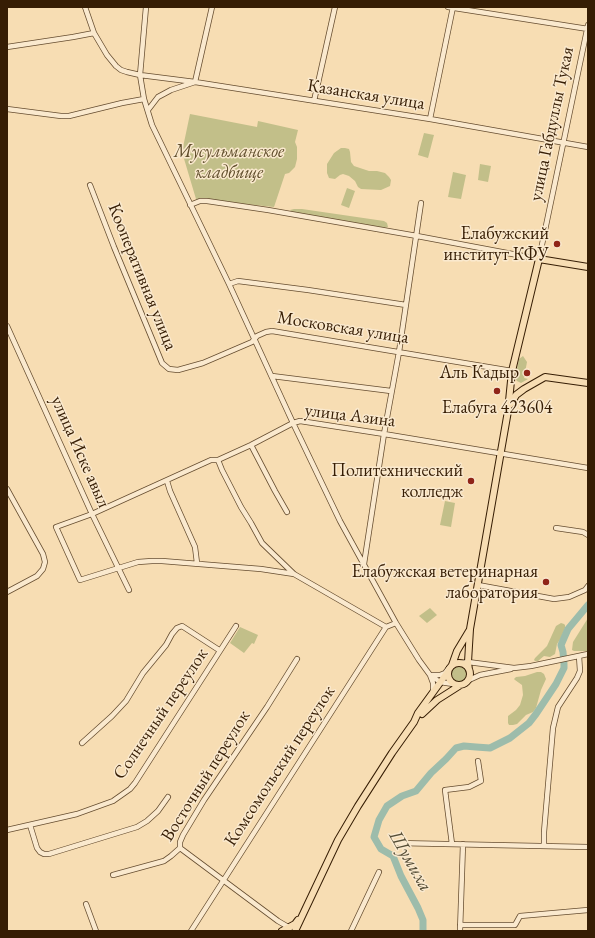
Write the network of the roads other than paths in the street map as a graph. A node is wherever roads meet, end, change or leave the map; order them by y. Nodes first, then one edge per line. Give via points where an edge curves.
1 (84, 7) edge
2 (146, 7) edge
3 (212, 7) edge
4 (335, 7) edge
5 (451, 7) edge
6 (588, 28) edge
7 (94, 33) junction
8 (7, 47) edge
9 (140, 76) junction
10 (195, 82) junction
11 (144, 99) junction
12 (314, 101) junction
13 (7, 109) edge
14 (148, 110) junction
15 (430, 119) junction
16 (563, 143) junction
17 (588, 147) edge
18 (90, 185) dead end
19 (422, 203) dead end
20 (190, 205) junction
21 (417, 236) junction
22 (539, 258) junction
23 (588, 267) edge
24 (229, 284) junction
25 (406, 305) junction
26 (7, 327) edge
27 (254, 338) junction
28 (399, 352) junction
29 (178, 370) joint
30 (512, 371) junction
31 (272, 376) junction
32 (511, 379) junction
33 (588, 383) edge
34 (524, 389) junction
35 (391, 391) junction
36 (508, 411) junction
37 (293, 424) junction
38 (384, 434) junction
39 (251, 445) junction
40 (501, 454) junction
41 (218, 460) junction
42 (588, 468) edge
43 (166, 481) junction
44 (7, 489) edge
45 (287, 512) dead end
46 (92, 514) junction
47 (556, 528) dead end
48 (588, 535) edge
49 (197, 563) junction
50 (364, 564) junction
51 (118, 568) junction
52 (294, 574) junction
53 (478, 585) junction
54 (588, 586) edge
55 (128, 590) dead end
56 (7, 592) edge
57 (396, 623) junction
58 (236, 626) dead end
59 (386, 627) junction
60 (470, 630) junction
61 (219, 650) junction
62 (588, 654) edge
63 (579, 656) junction
64 (297, 659) dead end
65 (465, 662) junction
66 (514, 668) junction
67 (449, 669) junction
68 (430, 675) junction
69 (468, 680) junction
70 (440, 682) junction
71 (456, 685) junction
72 (433, 693) junction
73 (414, 722) junction
74 (82, 743) dead end
75 (478, 761) dead end
76 (168, 797) dead end
77 (30, 825) junction
78 (7, 830) edge
79 (397, 843) dead end
80 (452, 844) junction
81 (463, 844) junction
82 (544, 846) junction
83 (588, 847) edge
84 (180, 848) junction
85 (379, 872) dead end
86 (113, 876) dead end
87 (224, 880) junction
88 (86, 904) dead end
89 (588, 910) edge
90 (460, 925) junction
91 (293, 930) edge
92 (96, 931) edge
93 (191, 931) edge
94 (282, 931) edge
95 (351, 931) edge
96 (460, 931) edge

1 - 7 street, Казанская улица
2 - 9 street
3 - 10 street
4 - 12 street
5 - 6 street
5 - 15 street
6 - 16 street, улица Габдуллы Тукая
7 - 8 street
7 - 9 street, Казанская улица via 116,66
9 - 10 street, Казанская улица
9 - 11 street
10 - 12 street, Казанская улица
10 - 14 street via 158,97
11 - 13 street via 69,116
11 - 14 street
12 - 15 street, Казанская улица
14 - 20 street via 152,125
15 - 16 street, Казанская улица
16 - 17 street, Казанская улица
16 - 22 street, улица Габдуллы Тукая
18 - 29 street, Кооперативная улица via 162,363 169,369
19 - 21 street
20 - 21 street via 207,201
20 - 24 street
21 - 22 street
21 - 25 street
22 - 23 main road
22 - 30 main road, улица Габдуллы Тукая
24 - 25 street via 238,281
24 - 27 street
25 - 28 street
26 - 46 street, улица Иске авыл
27 - 28 street, Московская улица via 266,332 277,331
27 - 29 street, Московская улица via 252,342 203,363
27 - 31 street
28 - 30 street, Московская улица
28 - 35 street
30 - 32 main road, улица Габдуллы Тукая
31 - 35 street
31 - 37 street
32 - 34 main road via 513,386
32 - 36 main road, улица Габдуллы Тукая
33 - 34 main road via 545,377
34 - 36 main road via 516,395
35 - 38 street
36 - 40 main road, улица Габдуллы Тукая
37 - 38 street, улица Азина via 300,420
37 - 39 street, улица Азина
37 - 50 street
38 - 40 street, улица Азина
38 - 50 street
39 - 41 street, улица Азина
39 - 45 street
40 - 42 street, улица Азина
40 - 53 main road, улица Габдуллы Тукая
41 - 43 street, улица Азина via 211,460
41 - 52 street via 262,543
43 - 46 street, улица Азина
43 - 49 street via 195,547
44 - 56 street via 45,562 37,576
46 - 51 street, улица Иске авыл
46 - 51 street, улица Азина via 56,527 80,580
47 - 48 street
49 - 51 street via 145,561
49 - 52 street
50 - 57 street
51 - 55 street, улица Иске авыл
52 - 59 street
53 - 54 street via 554,599 569,597
53 - 60 main road, улица Габдуллы Тукая
57 - 59 street
57 - 68 street
58 - 61 street, Солнечный переулок
59 - 87 street, Комсомольский переулок
60 - 65 main road, улица Габдуллы Тукая
60 - 67 main road, улица Габдуллы Тукая
61 - 74 street via 182,626 178,628 143,673 126,701
61 - 77 street, Солнечный переулок via 130,790 113,800 77,814
62 - 63 street
63 - 66 street
63 - 82 street via 580,671 558,707 554,728
64 - 84 street, Восточный переулок via 204,800 183,835
65 - 66 street
65 - 67 main road
65 - 69 main road via 470,670
66 - 69 street
67 - 68 street via 440,675
67 - 70 main road, улица Габдуллы Тукая
67 - 71 main road via 448,680
68 - 70 street
68 - 72 street
69 - 71 main road via 463,685
70 - 71 street
70 - 72 main road, улица Габдуллы Тукая
71 - 73 main road
72 - 73 main road, улица Габдуллы Тукая
73 - 91 main road via 338,840
75 - 80 street via 481,781 469,787 445,790
76 - 77 street via 158,812 138,827 49,854 44,854 37,848
77 - 78 street, Солнечный переулок
79 - 80 street
80 - 81 street
81 - 82 street
81 - 90 street
82 - 83 street
84 - 86 street, Восточный переулок via 164,860
84 - 87 street
85 - 95 street
87 - 91 street
87 - 93 street, Комсомольский переулок
88 - 92 street
89 - 90 street via 520,916 515,925
90 - 96 street
91 - 94 main road

